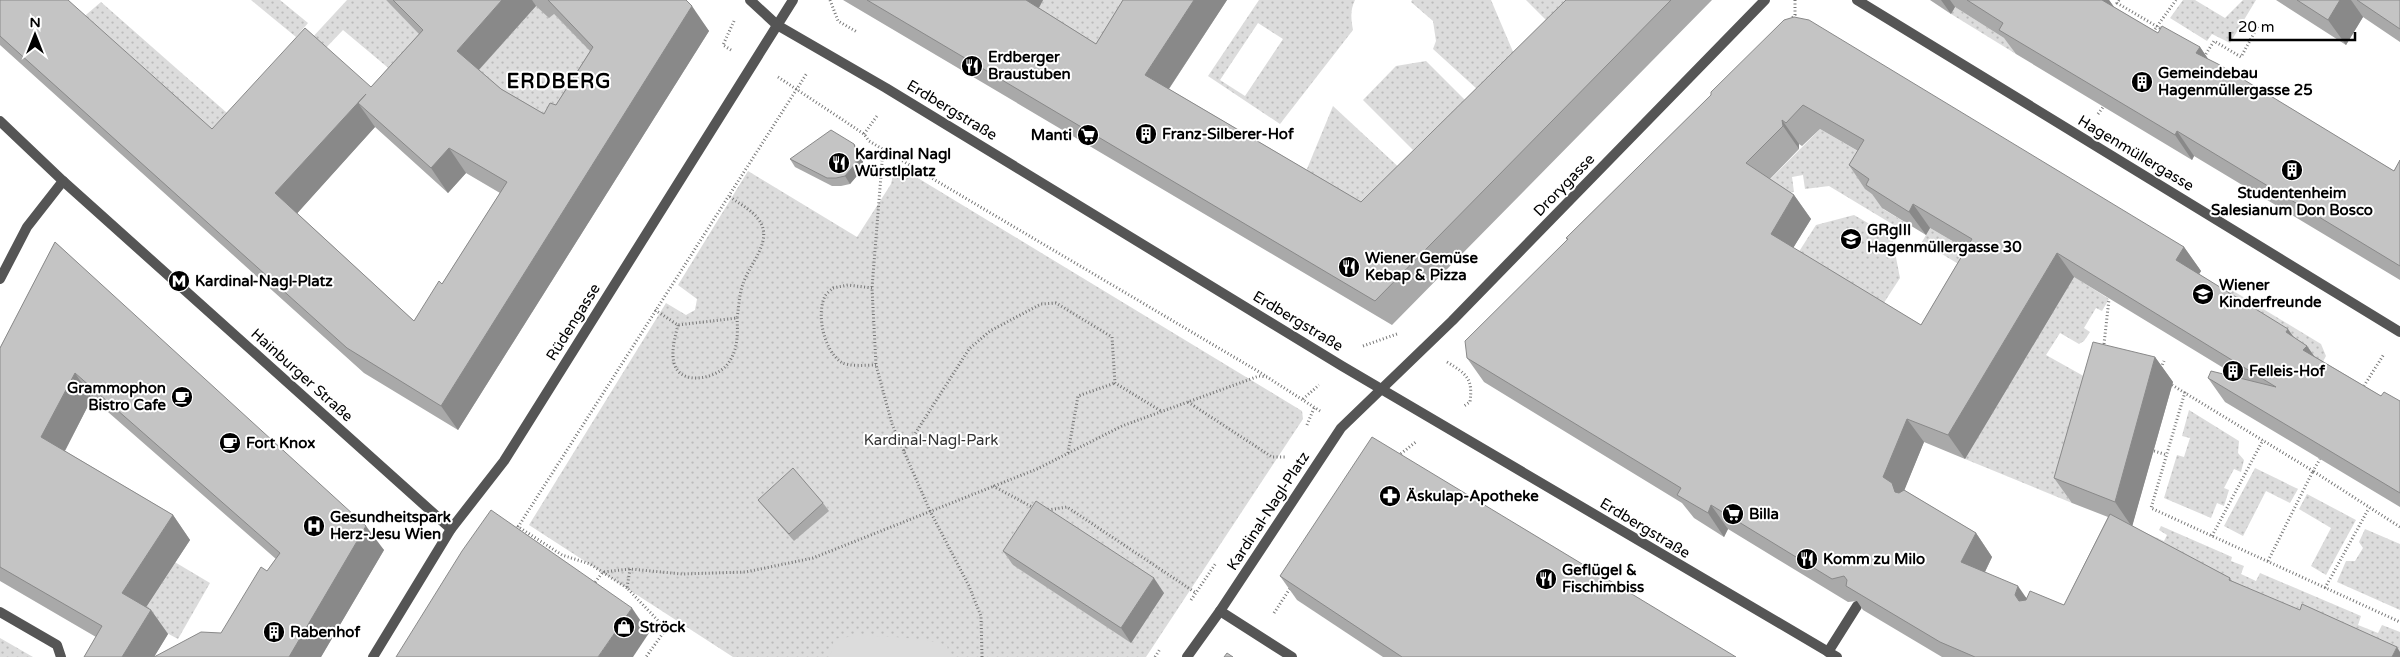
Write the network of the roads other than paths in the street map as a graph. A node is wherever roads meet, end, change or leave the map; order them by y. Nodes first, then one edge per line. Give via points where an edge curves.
1 (750, 0) edge
2 (793, 0) edge
3 (1765, 0) edge
4 (1857, 0) edge
5 (777, 25) junction
6 (0, 121) edge
7 (63, 181) junction
8 (0, 278) edge
9 (2399, 332) edge
10 (1381, 388) junction
11 (451, 529) junction
12 (1857, 606) edge
13 (1220, 611) junction
14 (0, 612) edge
15 (1833, 655) edge
16 (61, 657) edge
17 (374, 657) edge
18 (1187, 657) edge
19 (1292, 657) edge

1 - 5 street, Erdbergstraße
2 - 5 street, Rüdengasse
3 - 10 street, Drorygasse via 1452,322
4 - 9 street, Hagenmüllergasse
5 - 10 street, Erdbergstraße
5 - 11 street, Rüdengasse via 504,461
6 - 7 street, Hainburger Straße
7 - 8 street via 26,227
7 - 11 street, Hainburger Straße
10 - 13 street, Kardinal-Nagl-Platz via 1341,428
10 - 15 street, Erdbergstraße
11 - 17 street, Rüdengasse
12 - 15 street
13 - 18 street, Kardinal-Nagl-Platz
13 - 19 street
14 - 16 street via 57,645

